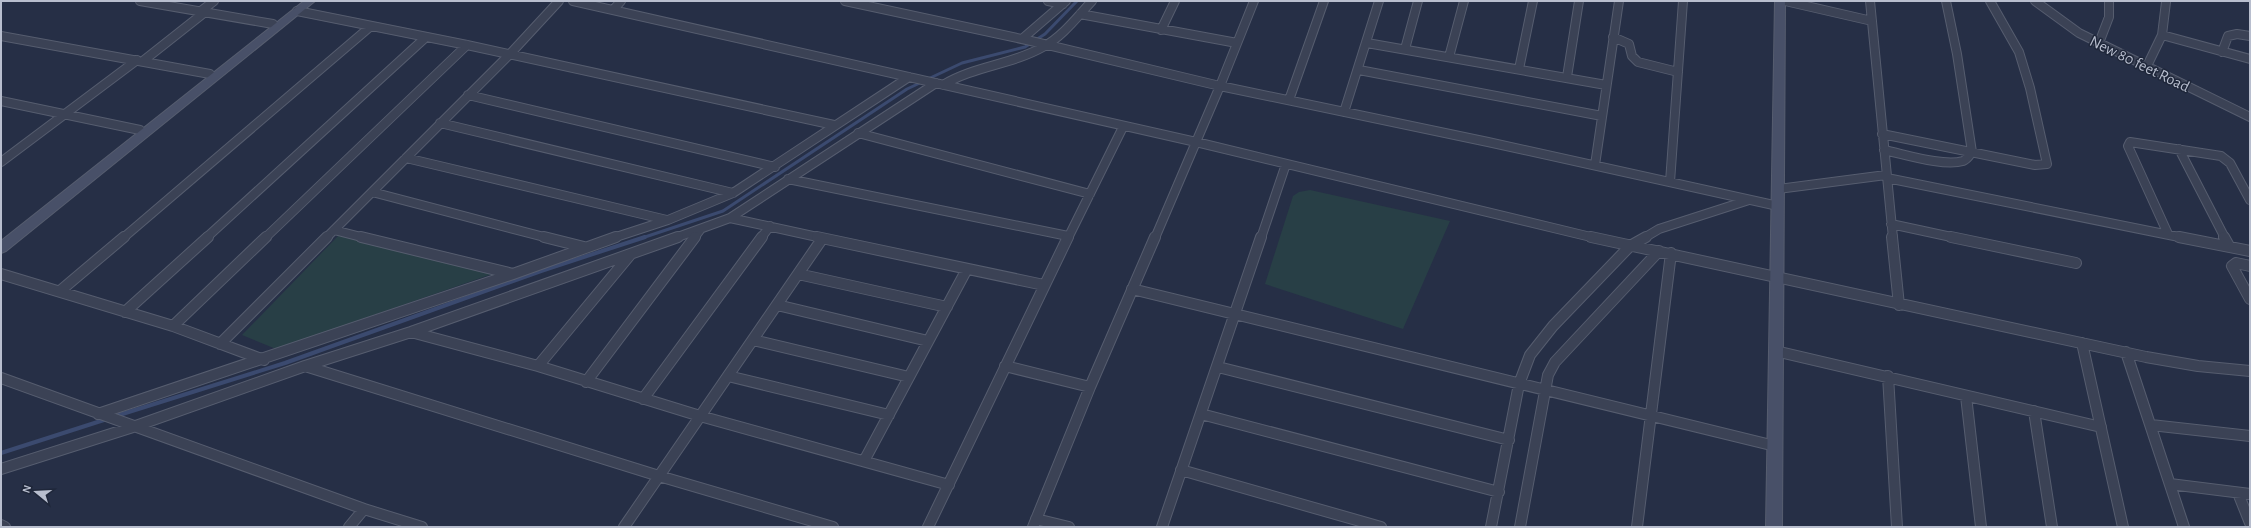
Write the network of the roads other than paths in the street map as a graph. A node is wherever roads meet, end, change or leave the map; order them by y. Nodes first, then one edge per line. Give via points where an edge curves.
1 (140, 1) edge
2 (214, 1) edge
3 (310, 1) edge
4 (559, 1) edge
5 (573, 1) edge
6 (621, 1) edge
7 (845, 1) edge
8 (1048, 1) edge
9 (1092, 1) edge
10 (1175, 1) edge
11 (1254, 1) edge
12 (1324, 1) edge
13 (1380, 1) edge
14 (1418, 1) edge
15 (1464, 1) edge
16 (1533, 1) edge
17 (1579, 1) edge
18 (1619, 1) edge
19 (1683, 1) edge
20 (1780, 1) edge
21 (1785, 1) edge
22 (1870, 1) edge
23 (1946, 1) edge
24 (1990, 1) edge
25 (2035, 1) edge
26 (2109, 1) edge
27 (1064, 2) edge
28 (2166, 2) dead end
29 (300, 6) edge
30 (614, 9) junction
31 (203, 12) junction
32 (1080, 14) junction
33 (1872, 21) junction
34 (273, 24) junction
35 (371, 26) junction
36 (1161, 30) junction
37 (2162, 34) junction
38 (1, 36) edge
39 (2250, 36) edge
40 (425, 38) junction
41 (1613, 38) junction
42 (1022, 39) junction
43 (1367, 42) junction
44 (1237, 43) junction
45 (2099, 43) junction
46 (1044, 44) junction
47 (467, 45) junction
48 (1405, 49) junction
49 (2222, 52) junction
50 (510, 54) junction
51 (1450, 57) junction
52 (2250, 59) edge
53 (140, 61) junction
54 (2147, 66) junction
55 (1519, 69) junction
56 (1359, 70) junction
57 (1678, 72) junction
58 (210, 74) junction
59 (910, 77) junction
60 (1567, 77) junction
61 (940, 84) junction
62 (1606, 84) junction
63 (1220, 86) junction
64 (468, 95) junction
65 (1289, 100) junction
66 (3, 103) edge
67 (1344, 112) junction
68 (66, 113) junction
69 (1602, 116) junction
70 (2250, 117) edge
71 (440, 123) junction
72 (834, 126) junction
73 (1123, 127) junction
74 (140, 130) junction
75 (858, 133) junction
76 (1882, 134) junction
77 (1196, 142) junction
78 (2179, 149) junction
79 (1884, 150) junction
80 (1972, 152) junction
81 (406, 158) junction
82 (1, 162) edge
83 (1286, 164) junction
84 (1595, 165) junction
85 (775, 167) junction
86 (1886, 176) junction
87 (788, 179) junction
88 (1670, 182) junction
89 (1778, 190) junction
90 (372, 192) junction
91 (733, 194) junction
92 (1090, 194) junction
93 (1750, 200) junction
94 (2250, 200) edge
95 (1778, 206) junction
96 (730, 218) junction
97 (668, 220) junction
98 (1891, 224) junction
99 (770, 226) junction
100 (334, 230) junction
101 (700, 230) junction
102 (2168, 234) junction
103 (1068, 236) junction
104 (822, 238) junction
105 (1, 240) edge
106 (1630, 246) junction
107 (2229, 246) junction
108 (584, 247) junction
109 (1, 248) edge
110 (1659, 251) junction
111 (2250, 251) edge
112 (631, 253) junction
113 (1672, 253) junction
114 (2076, 263) dead end
115 (2250, 266) edge
116 (967, 269) junction
117 (1, 274) edge
118 (513, 274) junction
119 (798, 274) junction
120 (1777, 277) junction
121 (1044, 285) junction
122 (1132, 289) junction
123 (60, 291) junction
124 (2250, 299) edge
125 (777, 305) junction
126 (1899, 305) junction
127 (947, 306) junction
128 (125, 312) junction
129 (1236, 315) junction
130 (174, 326) junction
131 (411, 332) junction
132 (753, 340) junction
133 (928, 341) junction
134 (2082, 343) junction
135 (220, 344) junction
136 (1775, 351) junction
137 (2126, 352) junction
138 (264, 360) junction
139 (304, 366) junction
140 (538, 366) junction
141 (1005, 366) junction
142 (1218, 367) junction
143 (2250, 371) edge
144 (728, 376) junction
145 (1888, 376) junction
146 (909, 377) junction
147 (1, 378) edge
148 (586, 382) junction
149 (1519, 384) junction
150 (1090, 387) junction
151 (1544, 390) junction
152 (1966, 396) junction
153 (643, 399) junction
154 (2034, 411) junction
155 (98, 414) junction
156 (889, 414) junction
157 (1201, 414) junction
158 (1650, 415) junction
159 (700, 416) junction
160 (133, 426) junction
161 (2151, 426) junction
162 (2101, 427) junction
163 (2250, 436) edge
164 (1509, 440) junction
165 (1775, 446) junction
166 (864, 461) junction
167 (1, 468) edge
168 (1181, 470) junction
169 (659, 476) junction
170 (2170, 484) junction
171 (949, 485) junction
172 (1499, 492) junction
173 (2238, 493) junction
174 (2250, 494) edge
175 (364, 509) junction
176 (1034, 523) edge
177 (2250, 523) edge
178 (1, 525) edge
179 (6, 527) edge
180 (349, 527) edge
181 (422, 527) edge
182 (624, 527) edge
183 (833, 527) edge
184 (928, 527) edge
185 (1069, 527) edge
186 (1162, 527) edge
187 (1381, 527) edge
188 (1491, 527) edge
189 (1520, 527) edge
190 (1637, 527) edge
191 (1774, 527) edge
192 (1898, 527) edge
193 (1981, 527) edge
194 (2052, 527) edge
195 (2123, 527) edge
196 (2184, 527) edge

1 - 31 street
2 - 31 street
3 - 29 street
4 - 50 street
5 - 30 street
6 - 30 street
7 - 42 street
8 - 27 street
9 - 32 street
10 - 36 street
11 - 44 street
12 - 65 street
13 - 43 street
14 - 48 street
15 - 51 street
16 - 55 street
17 - 60 street
18 - 41 street
19 - 57 street
20 - 89 street
21 - 33 street
22 - 33 street
23 - 80 street
24 - 80 street via 2018,52 2030,88 2048,163 2035,165
25 - 45 street, New 80 feet Road via 2079,33
26 - 45 street via 2111,6 2108,21
27 - 42 street
28 - 37 street
29 - 34 street
29 - 35 street
29 - 109 street
30 - 59 street
31 - 34 street
31 - 53 street
32 - 36 street
32 - 46 street
33 - 76 street
34 - 58 street
35 - 40 street
35 - 123 street
36 - 44 street
37 - 49 street
37 - 54 street
38 - 53 street
39 - 49 street via 2228,36
40 - 47 street
40 - 128 street
41 - 57 street via 1629,44 1632,56 1638,62
41 - 62 street
42 - 46 street
43 - 48 street
43 - 56 street
44 - 63 street
45 - 54 street, New 80 feet Road
46 - 61 street via 1023,56 965,71
46 - 63 street
47 - 50 street
47 - 130 street
48 - 51 street
49 - 52 street
50 - 64 street
50 - 72 street
51 - 55 street
53 - 58 street
53 - 68 street
54 - 70 street, New 80 feet Road
55 - 60 street
56 - 67 street
56 - 69 street
57 - 88 street
58 - 74 street
59 - 61 street
59 - 72 street
60 - 62 street
61 - 73 street
61 - 75 street
62 - 69 street
63 - 65 street
63 - 77 street
64 - 71 street
64 - 85 street
65 - 67 street
66 - 68 street
67 - 84 street
68 - 74 street
68 - 82 street
69 - 84 street
71 - 81 street
71 - 91 street
72 - 85 street
73 - 77 street
73 - 92 street
74 - 105 street
75 - 87 street
75 - 92 street
76 - 79 street
76 - 80 street
77 - 83 street
77 - 122 street
78 - 94 street via 2224,158 2230,163
78 - 102 street via 2134,142 2128,144
78 - 107 street
79 - 80 street via 1953,162 1968,158
79 - 86 street
81 - 90 street
81 - 97 street
83 - 106 street
83 - 129 street
84 - 88 street
85 - 91 street
86 - 89 street
86 - 98 street
86 - 102 street via 1997,201
87 - 96 street
87 - 103 street
88 - 93 street
89 - 95 street
90 - 100 street
90 - 108 street
91 - 97 street
92 - 103 street
93 - 95 street
93 - 106 street via 1659,229
95 - 120 street
96 - 99 street
96 - 101 street
97 - 108 street
98 - 114 street
98 - 126 street
99 - 104 street
99 - 153 street
100 - 118 street
100 - 135 street
101 - 112 street
101 - 148 street
102 - 107 street
103 - 121 street
104 - 116 street
104 - 119 street
106 - 110 street
106 - 149 street via 1553,326 1530,355
107 - 111 street
108 - 118 street
110 - 113 street
110 - 151 street via 1555,362
112 - 131 street
112 - 140 street
113 - 120 street
113 - 158 street
115 - 124 street via 2236,263 2232,266
116 - 121 street
116 - 127 street
117 - 123 street
118 - 138 street
119 - 125 street
119 - 127 street
120 - 126 street
120 - 136 street
121 - 141 street
122 - 129 street
122 - 150 street
123 - 128 street
125 - 132 street
125 - 133 street
126 - 134 street
127 - 133 street
128 - 130 street
129 - 142 street
129 - 149 street
130 - 135 street
131 - 139 street
131 - 140 street
132 - 144 street
132 - 146 street
133 - 146 street
134 - 137 street
134 - 162 street
135 - 138 street
136 - 145 street
136 - 165 street
137 - 143 street via 2212,368
137 - 161 street
138 - 155 street
139 - 160 street
139 - 169 street
140 - 148 street
141 - 150 street
141 - 171 street
142 - 157 street
142 - 164 street
144 - 156 street
144 - 159 street
145 - 152 street
145 - 192 street
146 - 156 street
147 - 155 street
148 - 153 street
149 - 151 street
149 - 164 street
150 - 176 street
151 - 158 street
151 - 189 street
152 - 154 street
152 - 193 street
153 - 159 street
154 - 162 street
154 - 194 street
155 - 160 street
156 - 166 street
157 - 168 street
157 - 172 street
158 - 165 street
158 - 190 street
159 - 166 street
159 - 169 street
160 - 167 street
160 - 175 street
161 - 163 street
161 - 170 street
162 - 195 street
164 - 172 street
165 - 191 street
166 - 171 street
168 - 186 street
168 - 187 street
169 - 182 street
169 - 183 street
170 - 173 street
170 - 196 street
171 - 184 street
172 - 188 street
173 - 174 street
173 - 177 street
175 - 180 street
175 - 181 street
176 - 185 street
178 - 179 street

